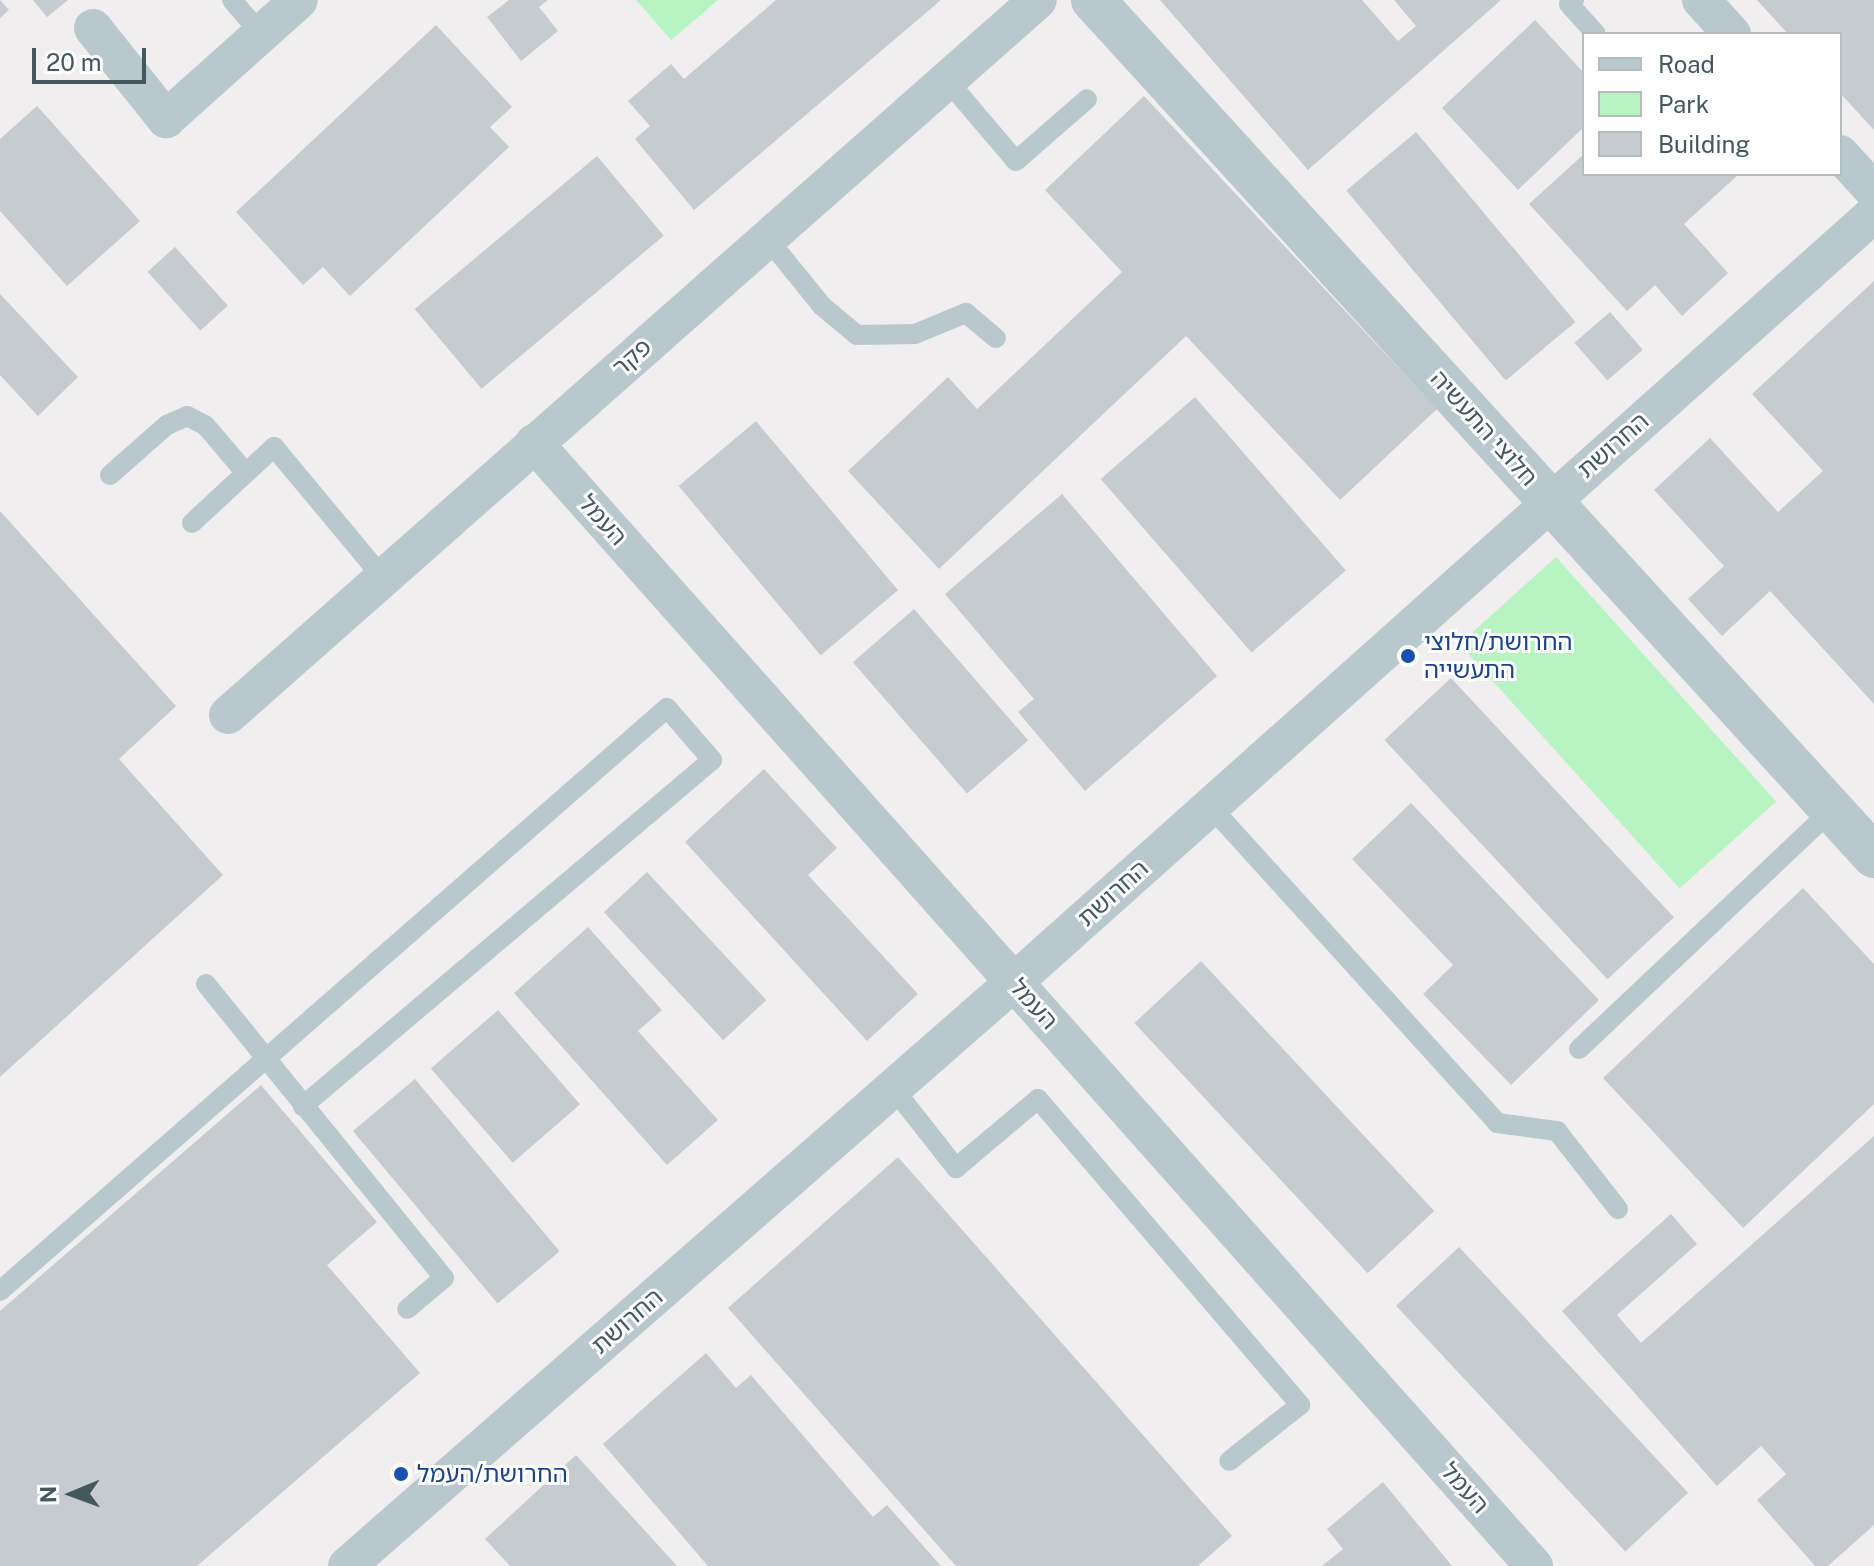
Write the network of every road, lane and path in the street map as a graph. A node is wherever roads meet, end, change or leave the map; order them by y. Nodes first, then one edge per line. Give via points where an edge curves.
1 (232, 0) edge
2 (299, 0) edge
3 (1038, 0) edge
4 (1093, 0) edge
5 (1574, 0) edge
6 (1701, 0) edge
7 (93, 28) dead end
8 (1594, 32) edge
9 (1730, 32) edge
10 (261, 34) junction
11 (947, 80) junction
12 (1087, 99) dead end
13 (1842, 156) edge
14 (1874, 191) edge
15 (1874, 214) edge
16 (767, 238) junction
17 (996, 338) dead end
18 (534, 443) junction
19 (246, 473) junction
20 (110, 475) dead end
21 (1550, 501) junction
22 (192, 523) dead end
23 (383, 578) junction
24 (228, 715) dead end
25 (1210, 806) junction
26 (1832, 810) junction
27 (1874, 856) edge
28 (1014, 982) junction
29 (206, 984) dead end
30 (1579, 1049) dead end
31 (265, 1059) junction
32 (893, 1088) junction
33 (303, 1106) junction
34 (1618, 1209) dead end
35 (0, 1291) edge
36 (407, 1309) dead end
37 (1229, 1461) dead end
38 (347, 1566) edge
39 (1534, 1566) edge

1 - 10 lane
2 - 10 street
3 - 11 street, פקר
4 - 21 street, חלוצי התעשיה
5 - 8 lane via 1569,4
6 - 9 street
7 - 10 street via 166,119
11 - 12 lane via 1016,161
11 - 16 street, פקר
13 - 14 street
15 - 21 street, החרושת
16 - 17 lane via 822,306 857,335 915,334 966,313
16 - 18 street, פקר
18 - 23 street, פקר
18 - 28 street, העמל
19 - 20 lane via 205,425 187,416 167,425
19 - 22 lane
19 - 23 lane via 274,447
21 - 25 street, החרושת
21 - 26 street, חלוצי התעשיה
23 - 24 street, פקר
25 - 28 street, החרושת
25 - 34 lane via 1497,1123 1557,1131
26 - 27 street, חלוצי התעשיה
26 - 30 lane
28 - 32 street, החרושת
28 - 39 street, העמל
29 - 31 lane
31 - 33 lane
31 - 33 lane via 667,708 712,760
31 - 35 lane
32 - 37 lane via 956,1168 1038,1099 1300,1405
32 - 38 street, החרושת
33 - 36 lane via 444,1278

